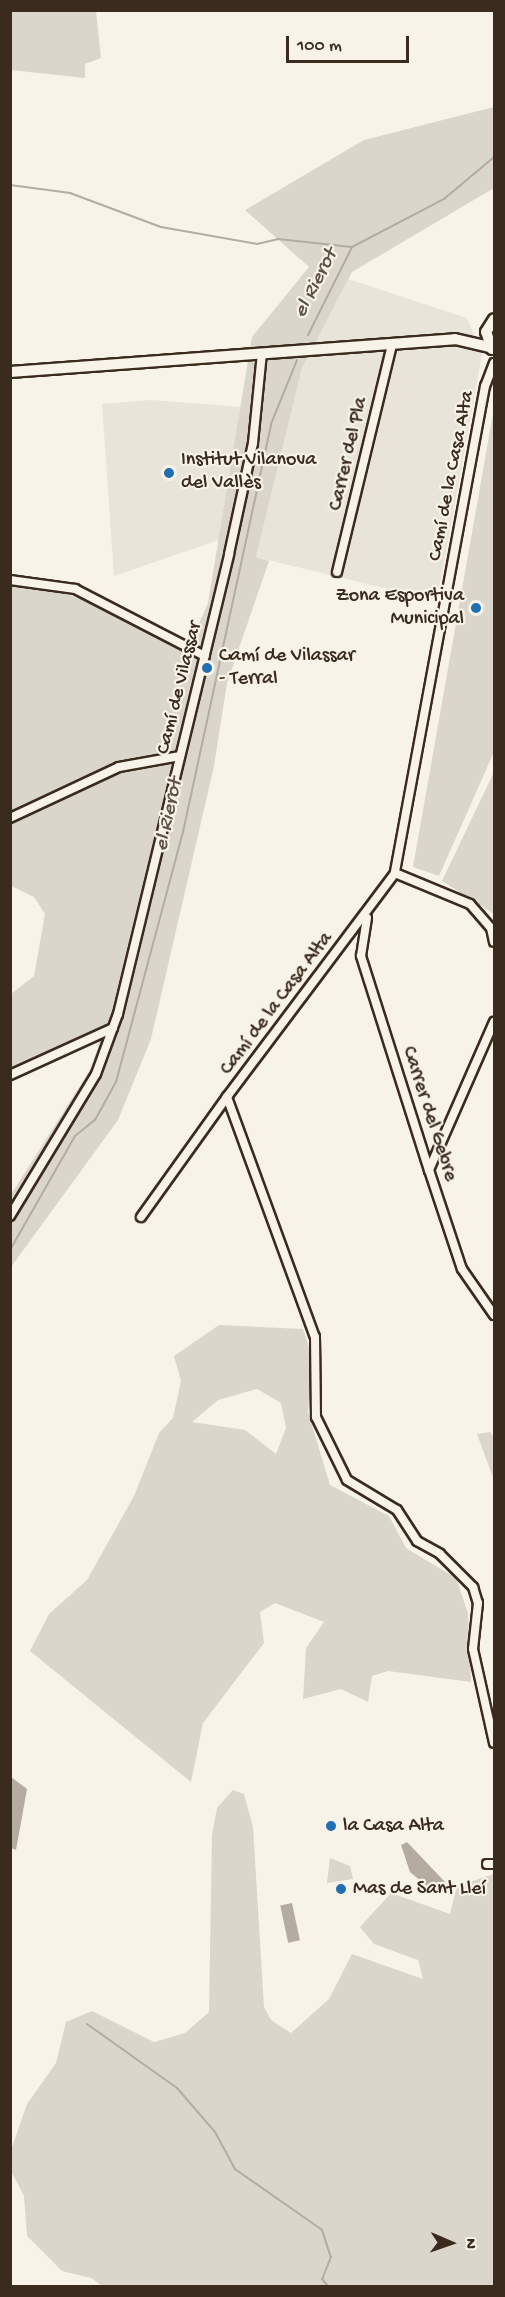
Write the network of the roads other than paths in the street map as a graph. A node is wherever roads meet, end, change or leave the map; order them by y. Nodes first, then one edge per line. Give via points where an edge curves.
1 (491, 323) edge
2 (456, 339) junction
3 (392, 344) junction
4 (492, 349) edge
5 (262, 353) junction
6 (495, 363) edge
7 (10, 372) edge
8 (338, 572) dead end
9 (10, 580) edge
10 (205, 656) junction
11 (180, 756) junction
12 (10, 818) edge
13 (395, 873) junction
14 (368, 914) junction
15 (495, 942) edge
16 (495, 1022) edge
17 (113, 1028) junction
18 (10, 1075) edge
19 (228, 1098) junction
20 (429, 1170) junction
21 (10, 1216) edge
22 (141, 1217) dead end
23 (495, 1315) edge
24 (495, 1743) edge

1 - 2 main road
1 - 4 main road
2 - 3 main road
2 - 4 main road
3 - 5 main road
3 - 8 street, Carrer del Pla
5 - 7 main road
5 - 10 street, Camí de Vilassar via 253,443
6 - 13 street, Camí de la Casa Alta via 485,386
9 - 10 street via 75,589
10 - 11 street, Camí de Vilassar
11 - 12 street via 119,767
11 - 17 street, Camí de Vilassar
13 - 14 street, Camí de la Casa Alta
13 - 15 street via 470,904 491,928
14 - 19 street, Camí de la Casa Alta via 311,980
14 - 20 street, Carrer del Gebre via 361,956
16 - 20 street
17 - 18 street
17 - 21 street, Camí de Vilassar via 96,1074
19 - 22 street
19 - 24 street, Camí de la Casa Alta via 315,1336 316,1417 347,1480 397,1510 417,1541 440,1554 473,1587 478,1603 472,1649
20 - 23 street, Carrer del Gebre via 462,1269

